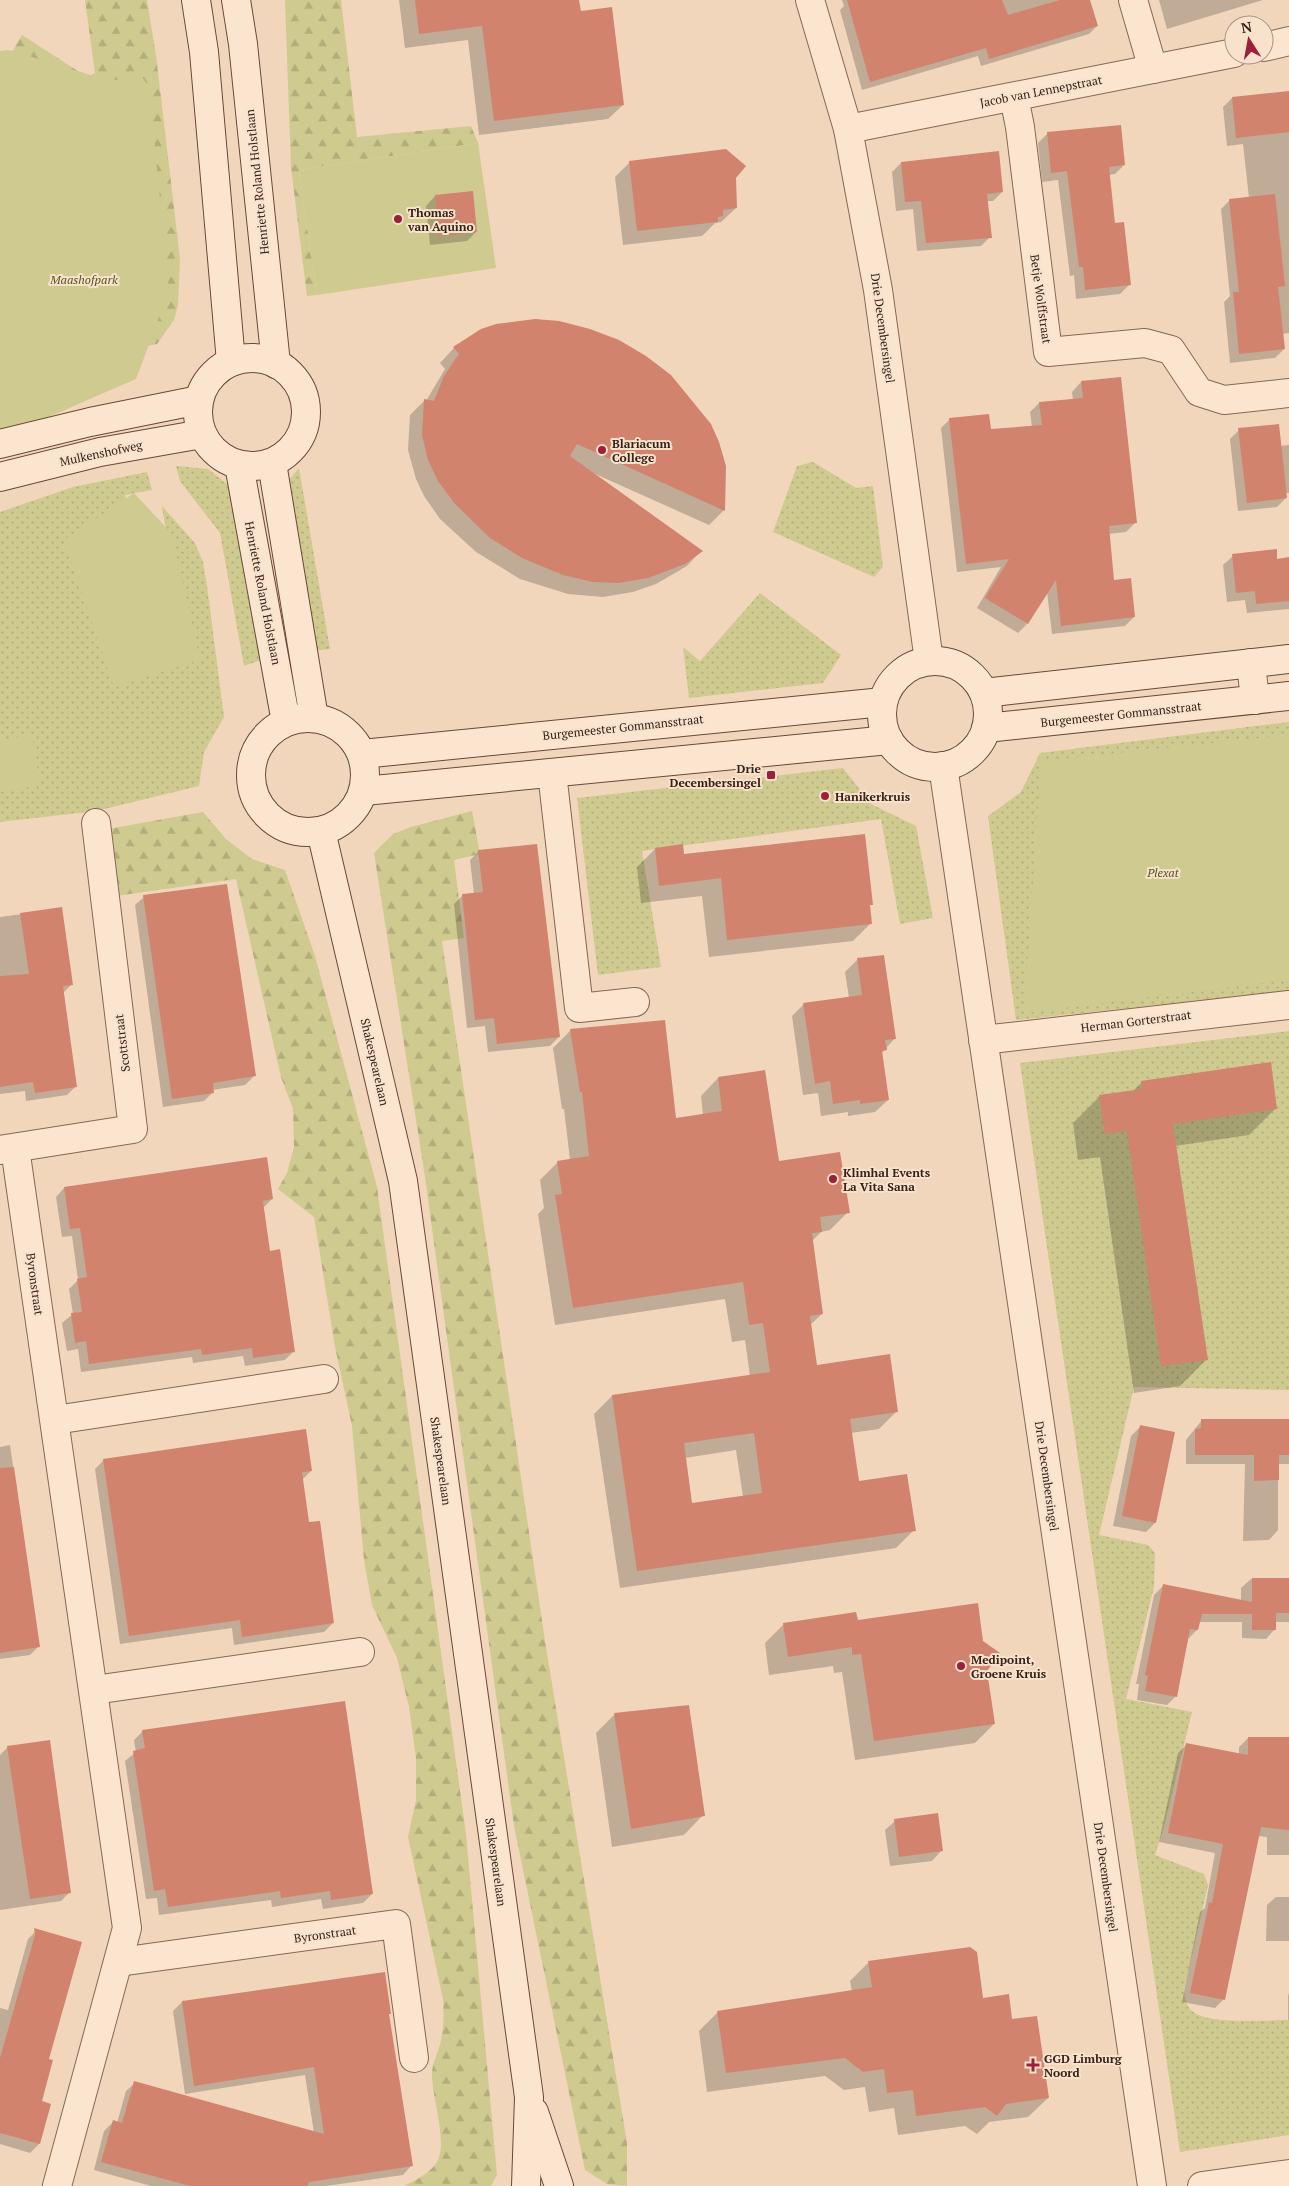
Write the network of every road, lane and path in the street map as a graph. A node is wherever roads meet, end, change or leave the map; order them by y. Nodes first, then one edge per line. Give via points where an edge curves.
1 (196, 0) edge
2 (236, 0) edge
3 (810, 0) edge
4 (1132, 0) edge
5 (1289, 41) edge
6 (1274, 45) edge
7 (1224, 55) edge
8 (1154, 69) junction
9 (1014, 97) junction
10 (848, 129) junction
11 (231, 362) junction
12 (276, 364) junction
13 (1289, 393) edge
14 (200, 400) junction
15 (202, 434) junction
16 (0, 444) edge
17 (272, 462) junction
18 (239, 465) junction
19 (0, 477) edge
20 (1289, 659) edge
21 (928, 661) junction
22 (1251, 663) junction
23 (984, 692) junction
24 (1289, 696) edge
25 (1255, 700) junction
26 (884, 702) junction
27 (314, 718) junction
28 (286, 722) junction
29 (986, 728) junction
30 (889, 740) junction
31 (362, 754) junction
32 (943, 766) junction
33 (552, 772) junction
34 (364, 791) junction
35 (96, 823) dead end
36 (321, 831) junction
37 (635, 1002) dead end
38 (1289, 1005) edge
39 (983, 1040) junction
40 (7, 1149) edge
41 (324, 1379) dead end
42 (55, 1420) junction
43 (360, 1652) dead end
44 (94, 1690) junction
45 (119, 1962) junction
46 (414, 2058) dead end
47 (529, 2097) junction
48 (1289, 2174) edge
49 (57, 2186) edge
50 (526, 2186) edge
51 (559, 2186) edge
52 (1152, 2186) edge
53 (1202, 2186) edge

1 - 11 street via 204,52
2 - 12 street, Henriette Roland Holstlaan
3 - 10 street, Drie Decembersingel
4 - 8 street
5 - 6 street
7 - 8 street, Jacob van Lennepstraat
8 - 9 street, Jacob van Lennepstraat
9 - 10 street, Jacob van Lennepstraat
9 - 13 street, Betje Wolffstraat via 1048,352 1145,343 1171,350 1199,392 1224,400
10 - 21 street, Drie Decembersingel via 878,290
11 - 12 street via 253,358
11 - 14 street via 211,377
12 - 17 street via 286,370 301,389 306,412 299,440
14 - 15 street via 198,415
14 - 16 street
15 - 18 street via 218,453
15 - 19 street, Mulkenshofweg via 100,452
17 - 18 street via 256,466
17 - 27 street
18 - 28 street, Henriette Roland Holstlaan
20 - 22 street
21 - 23 street via 953,664 965,670
21 - 26 street via 912,666 898,676
22 - 23 street
22 - 25 street
23 - 29 street via 988,710
24 - 25 street, Burgemeester Gommansstraat
25 - 29 street, Burgemeester Gommansstraat
26 - 30 street via 882,720
26 - 31 street, Burgemeester Gommansstraat
27 - 28 street
27 - 31 street via 343,729
28 - 36 street via 272,730 260,743 253,758 250,776 253,793 260,808 287,829
29 - 32 street via 970,754
30 - 32 street via 911,761 926,766
30 - 33 street
31 - 34 street via 366,772
32 - 39 street, Drie Decembersingel
33 - 34 street
33 - 37 street via 579,1008
34 - 36 street via 348,817
35 - 40 street, Scottstraat via 133,1129
36 - 47 street, Shakespearelaan via 403,1180
38 - 39 street, Herman Gorterstraat
39 - 52 street, Drie Decembersingel
40 - 42 street, Byronstraat
41 - 42 street
42 - 44 street, Byronstraat
43 - 44 street
44 - 45 street, Byronstraat via 127,1928
45 - 46 street, Byronstraat via 396,1924
45 - 49 street, Byronstraat
47 - 50 street, Shakespearelaan
47 - 51 street, Shakespearelaan
48 - 53 street

